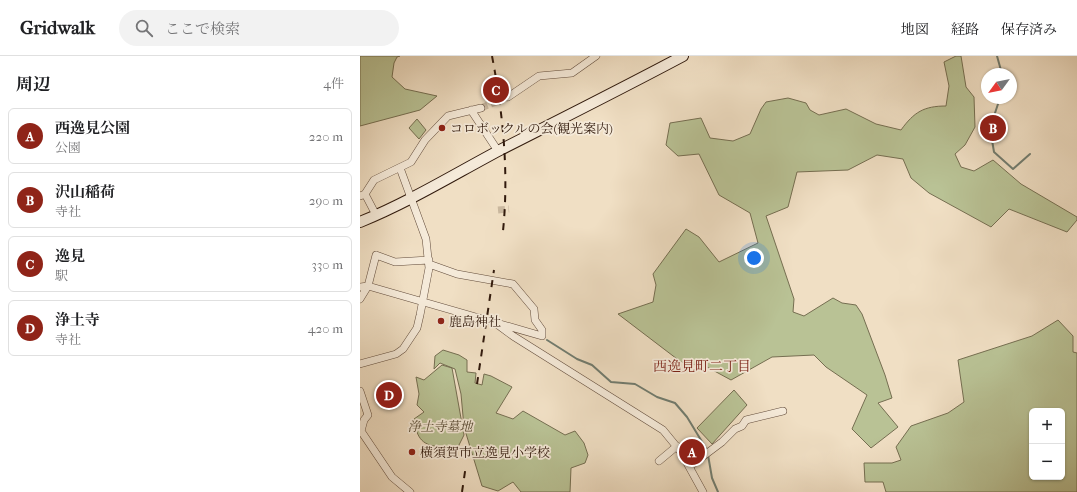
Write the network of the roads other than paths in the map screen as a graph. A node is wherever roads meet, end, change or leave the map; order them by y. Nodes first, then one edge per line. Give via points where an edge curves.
1 (596, 56) edge
2 (683, 56) edge
3 (508, 97) tunnel mouth
4 (481, 108) tunnel mouth
5 (471, 110) junction
6 (498, 151) junction
7 (400, 168) junction
8 (362, 195) edge
9 (411, 198) junction
10 (376, 215) junction
11 (360, 222) edge
12 (429, 262) junction
13 (364, 286) edge
14 (360, 299) edge
15 (422, 302) junction
16 (496, 324) junction
17 (360, 364) edge
18 (360, 391) edge
19 (783, 411) dead end
20 (677, 446) junction
21 (659, 460) dead end
22 (690, 466) junction
23 (410, 492) edge
24 (703, 492) edge

1 - 3 street via 572,73 538,76
2 - 6 street
4 - 5 street
5 - 6 street
5 - 7 street via 448,116 425,140 411,162
6 - 9 street
7 - 8 street via 374,180
7 - 9 street
8 - 10 street
9 - 10 street
9 - 12 street via 426,239
10 - 11 street
12 - 13 street via 395,262 376,255
12 - 15 street
12 - 16 street via 457,274 513,284 534,309 535,320 542,330 542,336
13 - 14 street
13 - 15 street
15 - 16 street
15 - 17 street via 417,328 403,349 396,354
16 - 20 street via 663,430
18 - 23 street via 368,415 361,431 392,477
19 - 22 street via 746,420 742,426
20 - 21 street
20 - 22 street
22 - 24 street

